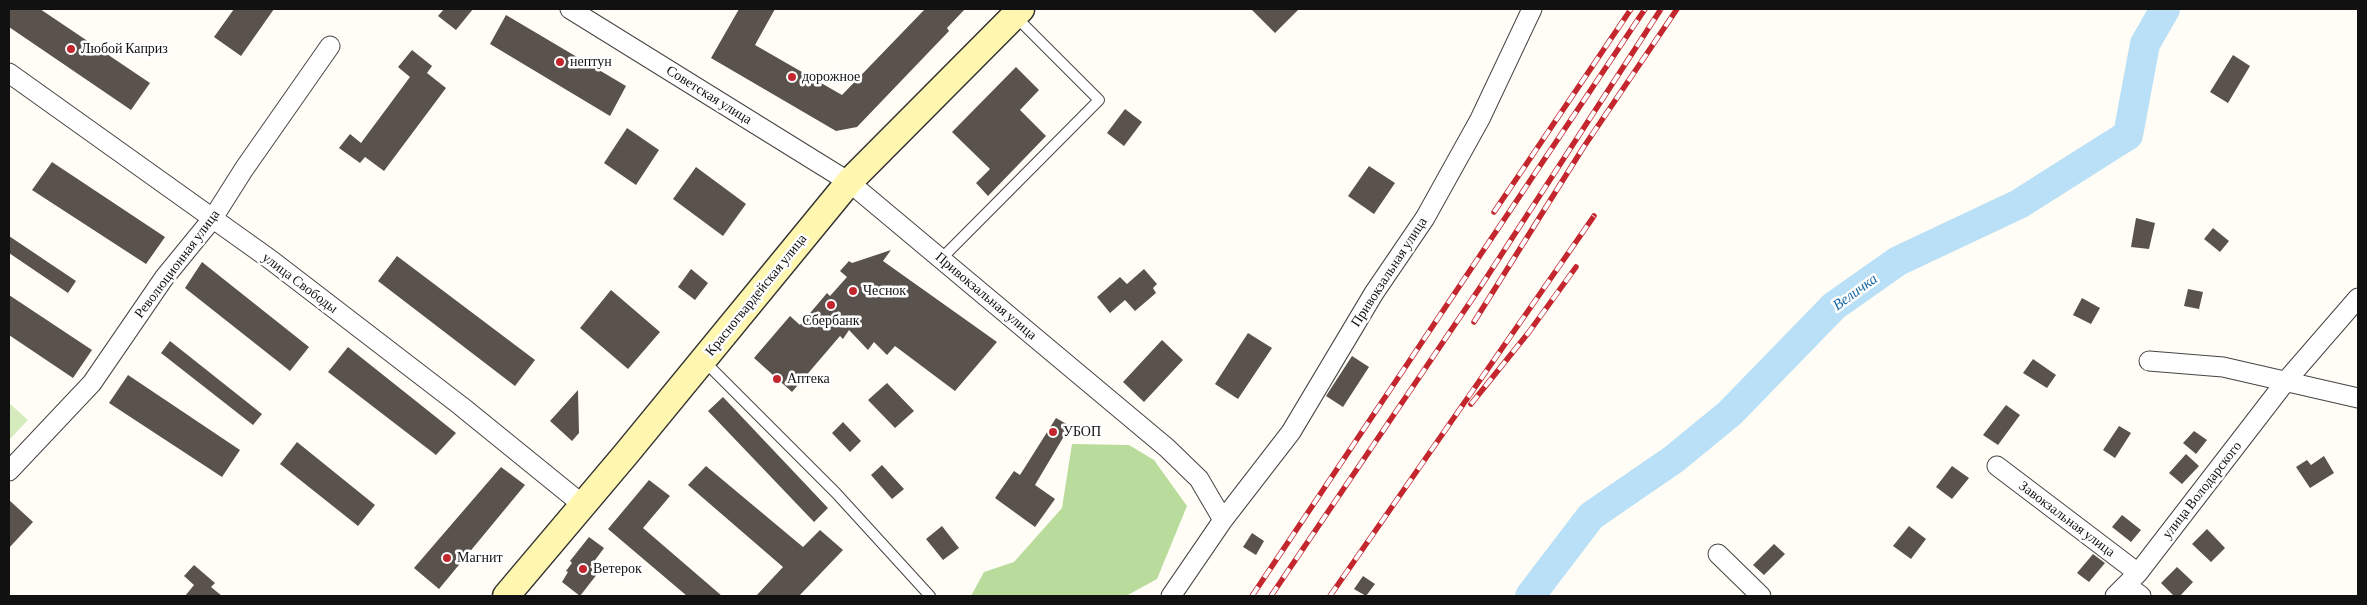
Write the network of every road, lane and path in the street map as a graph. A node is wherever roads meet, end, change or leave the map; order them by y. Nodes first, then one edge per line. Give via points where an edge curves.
1 (570, 9) edge
2 (1532, 9) edge
3 (1017, 12) edge
4 (330, 46) dead end
5 (9, 73) edge
6 (849, 182) junction
7 (213, 218) junction
8 (941, 258) junction
9 (2358, 298) edge
10 (703, 360) junction
11 (2149, 361) dead end
12 (2286, 381) junction
13 (2358, 398) edge
14 (1996, 466) dead end
15 (9, 471) edge
16 (583, 505) junction
17 (1223, 520) junction
18 (1718, 554) dead end
19 (2126, 584) edge
20 (506, 596) edge
21 (930, 596) edge
22 (1171, 596) edge
23 (1761, 596) edge
24 (2141, 596) edge

1 - 6 street, Советская улица
2 - 17 street, Привокзальная улица via 1480,119 1425,218 1374,293 1291,432
3 - 6 street, Красногвардейская улица
3 - 8 lane via 1099,100
4 - 7 street, Революционная улица
5 - 7 street, улица Свободы
6 - 8 street, Привокзальная улица
6 - 10 street, Красногвардейская улица
7 - 15 street, Революционная улица via 164,278 92,383
7 - 16 street, улица Свободы via 394,354
8 - 17 street, Привокзальная улица via 1167,448 1199,479
9 - 12 street, улица Володарского
10 - 16 street, Красногвардейская улица
10 - 21 lane via 836,493
11 - 12 street via 2224,367
12 - 13 street
12 - 19 street, улица Володарского
14 - 19 street, Завокзальная улица
16 - 20 street, Красногвардейская улица
17 - 22 street, Привокзальная улица
18 - 23 street
19 - 24 street, Завокзальная улица

